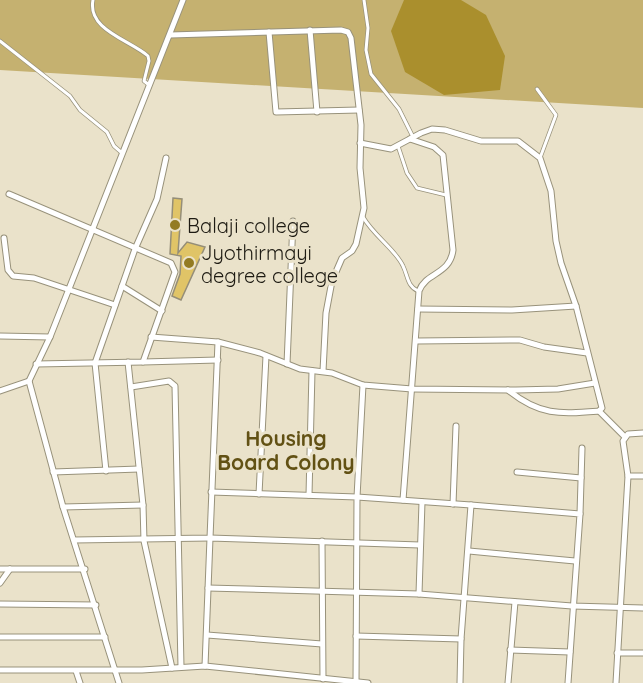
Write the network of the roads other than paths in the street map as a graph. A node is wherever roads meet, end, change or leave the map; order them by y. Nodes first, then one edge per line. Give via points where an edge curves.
1 (93, 0) edge
2 (183, 0) edge
3 (364, 0) edge
4 (309, 30) junction
5 (269, 32) junction
6 (170, 35) junction
7 (0, 41) edge
8 (150, 85) junction
9 (537, 89) dead end
10 (359, 110) junction
11 (317, 112) junction
12 (412, 138) junction
13 (360, 143) junction
14 (398, 146) junction
15 (122, 153) junction
16 (166, 158) dead end
17 (540, 158) junction
18 (9, 194) dead end
19 (447, 195) junction
20 (363, 217) junction
21 (293, 221) dead end
22 (90, 231) junction
23 (4, 238) dead end
24 (135, 249) junction
25 (122, 286) junction
26 (69, 289) junction
27 (419, 291) junction
28 (115, 305) junction
29 (576, 306) junction
30 (418, 309) junction
31 (162, 311) junction
32 (0, 336) edge
33 (50, 337) junction
34 (152, 337) junction
35 (417, 341) junction
36 (218, 342) junction
37 (587, 353) junction
38 (266, 356) junction
39 (218, 360) junction
40 (128, 362) junction
41 (143, 362) junction
42 (95, 363) junction
43 (36, 364) junction
44 (286, 364) junction
45 (312, 371) junction
46 (322, 371) junction
47 (29, 381) junction
48 (595, 383) junction
49 (363, 385) junction
50 (130, 387) junction
51 (412, 389) junction
52 (508, 390) junction
53 (0, 391) edge
54 (599, 411) junction
55 (456, 426) dead end
56 (643, 433) edge
57 (624, 436) junction
58 (582, 447) dead end
59 (139, 469) junction
60 (106, 471) junction
61 (53, 472) junction
62 (517, 472) dead end
63 (628, 476) junction
64 (643, 476) edge
65 (581, 478) junction
66 (211, 492) junction
67 (259, 494) junction
68 (309, 495) junction
69 (357, 497) junction
70 (403, 500) junction
71 (422, 502) junction
72 (453, 504) junction
73 (143, 505) junction
74 (471, 505) junction
75 (63, 507) junction
76 (580, 514) junction
77 (210, 538) junction
78 (177, 539) junction
79 (74, 540) junction
80 (144, 541) junction
81 (322, 541) junction
82 (357, 542) junction
83 (420, 545) junction
84 (469, 551) junction
85 (575, 561) junction
86 (0, 569) edge
87 (10, 569) junction
88 (85, 569) junction
89 (0, 583) edge
90 (208, 588) junction
91 (357, 592) junction
92 (324, 593) junction
93 (419, 594) junction
94 (465, 597) junction
95 (515, 602) junction
96 (0, 604) edge
97 (96, 605) junction
98 (572, 606) junction
99 (620, 608) junction
100 (643, 608) edge
101 (207, 635) junction
102 (356, 636) junction
103 (0, 637) edge
104 (105, 637) junction
105 (461, 639) junction
106 (322, 644) junction
107 (510, 650) junction
108 (570, 652) junction
109 (617, 653) junction
110 (643, 653) edge
111 (205, 666) junction
112 (180, 667) junction
113 (172, 668) junction
114 (0, 670) edge
115 (76, 671) junction
116 (115, 671) junction
117 (323, 679) junction
118 (80, 683) edge
119 (119, 683) edge
120 (356, 683) edge
121 (368, 683) edge
122 (460, 683) edge
123 (508, 683) edge
124 (568, 683) edge
125 (616, 683) edge

1 - 8 lane via 93,14 99,23 148,56 144,81
2 - 6 street
3 - 12 lane via 371,74 399,109
4 - 5 street
4 - 10 street via 348,32
4 - 11 street
5 - 6 street
5 - 11 street via 276,112
6 - 8 street
7 - 15 lane via 70,96 80,110 107,132
8 - 15 street
9 - 17 lane via 556,115
10 - 11 street
10 - 13 street
12 - 14 street
12 - 17 street via 432,129 481,141 518,141
12 - 19 street via 443,155
13 - 14 street via 385,148
13 - 20 street
14 - 19 lane via 417,188
15 - 22 street
16 - 24 street via 157,200
17 - 29 street via 551,191 558,252
18 - 22 street
19 - 27 street via 452,259
20 - 27 lane
20 - 46 street via 356,244 342,258 332,281
21 - 44 street
22 - 24 street
22 - 26 street
23 - 26 street via 10,274
24 - 25 street
24 - 31 street via 174,267
25 - 28 street
25 - 31 street
26 - 28 street
26 - 33 street
27 - 30 street
28 - 42 street
29 - 30 street
29 - 37 street
30 - 35 street
31 - 34 street
32 - 33 street
33 - 43 street
34 - 36 street
34 - 41 street
35 - 37 street via 520,340
35 - 51 street
36 - 38 street
36 - 39 street
37 - 48 street
38 - 44 street
38 - 67 street
39 - 41 street
39 - 66 street
40 - 41 street
40 - 42 street
40 - 50 street
42 - 43 street
42 - 60 street
43 - 47 street
44 - 45 street
45 - 46 street
45 - 68 street
46 - 49 street
47 - 53 street
47 - 61 street
48 - 52 street via 558,389
48 - 54 street via 602,408
49 - 51 street
49 - 69 street
50 - 59 street
50 - 78 street via 168,381 175,386
51 - 52 street
51 - 70 street
52 - 54 street via 522,401 551,413
54 - 57 street
55 - 72 street
56 - 57 street
57 - 63 street
58 - 65 street
59 - 60 street
59 - 73 street
60 - 61 street
61 - 75 street
62 - 65 street
63 - 64 street
63 - 99 street
65 - 76 street
66 - 67 street
66 - 77 street
67 - 68 street
68 - 69 street
69 - 70 street
69 - 82 street
70 - 71 street
71 - 72 street
71 - 83 street
72 - 74 street
73 - 75 street
73 - 80 street
74 - 76 street
74 - 84 street
75 - 79 street
76 - 85 street
77 - 78 street
77 - 81 street
77 - 90 street
78 - 80 street
78 - 112 street
79 - 80 street
79 - 88 street
80 - 113 street
81 - 82 street
81 - 92 street
82 - 83 street
82 - 91 street
83 - 93 street
84 - 85 street
84 - 94 street
85 - 98 street
86 - 87 street
87 - 88 street
87 - 89 street
88 - 97 street
90 - 92 street
90 - 101 street
91 - 92 street
91 - 93 street
91 - 102 street
92 - 106 street
93 - 94 street
94 - 95 street
94 - 105 street
95 - 98 street
95 - 107 street
96 - 97 street
97 - 104 street
98 - 99 street
98 - 108 street
99 - 100 street
99 - 109 street
101 - 106 street
101 - 111 street
102 - 105 street
102 - 120 street
103 - 104 street
104 - 116 street
105 - 122 street
106 - 117 street
107 - 108 street
107 - 123 street
108 - 124 street
109 - 110 street
109 - 125 street
111 - 112 street
111 - 117 street
112 - 113 street
113 - 116 street
114 - 115 street
115 - 116 street
115 - 118 street
116 - 119 street
117 - 120 street
120 - 121 street

